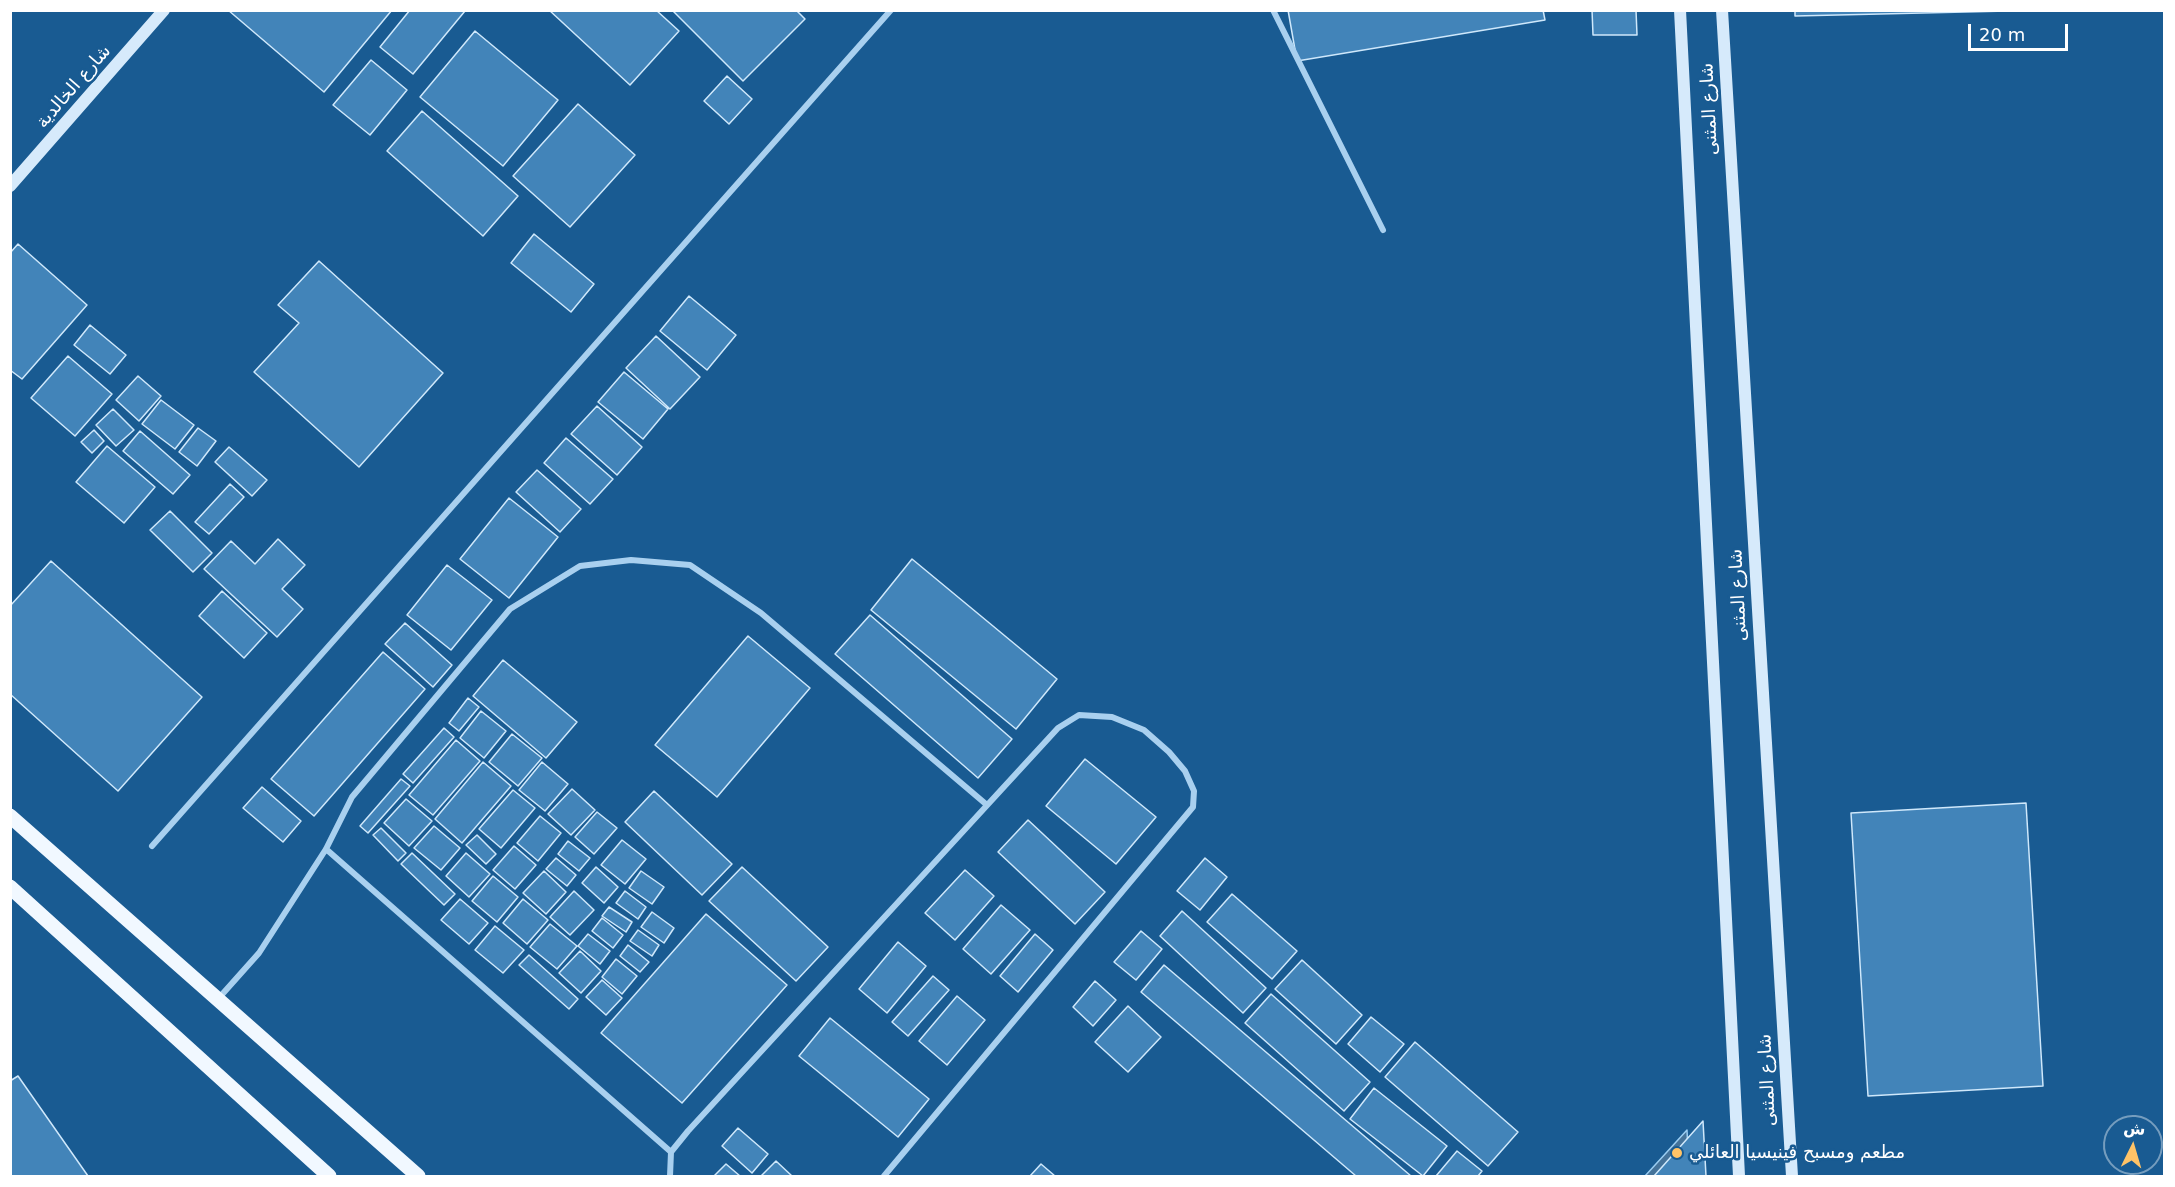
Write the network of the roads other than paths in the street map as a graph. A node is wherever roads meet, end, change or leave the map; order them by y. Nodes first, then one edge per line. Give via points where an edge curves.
1 (165, 10) edge
2 (891, 10) edge
3 (1273, 10) edge
4 (1680, 10) edge
5 (1722, 10) edge
6 (10, 186) edge
7 (1383, 230) dead end
8 (987, 805) junction
9 (10, 816) edge
10 (153, 846) dead end
11 (326, 849) junction
12 (10, 887) edge
13 (218, 1000) junction
14 (672, 1152) junction
15 (329, 1176) edge
16 (418, 1176) edge
17 (670, 1176) edge
18 (884, 1176) edge
19 (1739, 1176) edge
20 (1792, 1176) edge

1 - 6 street, شارع الخالدية
2 - 10 street
3 - 7 street
4 - 19 street, شارع المثنى
5 - 20 street, شارع المثنى
8 - 11 street via 761,613 690,565 631,560 580,566 510,609 352,797
8 - 14 street
8 - 18 street via 1058,728 1079,715 1112,717 1144,730 1185,771 1194,791 1193,807
9 - 13 main road
11 - 13 street via 259,953
11 - 14 street
12 - 15 main road
13 - 16 main road
14 - 17 street

